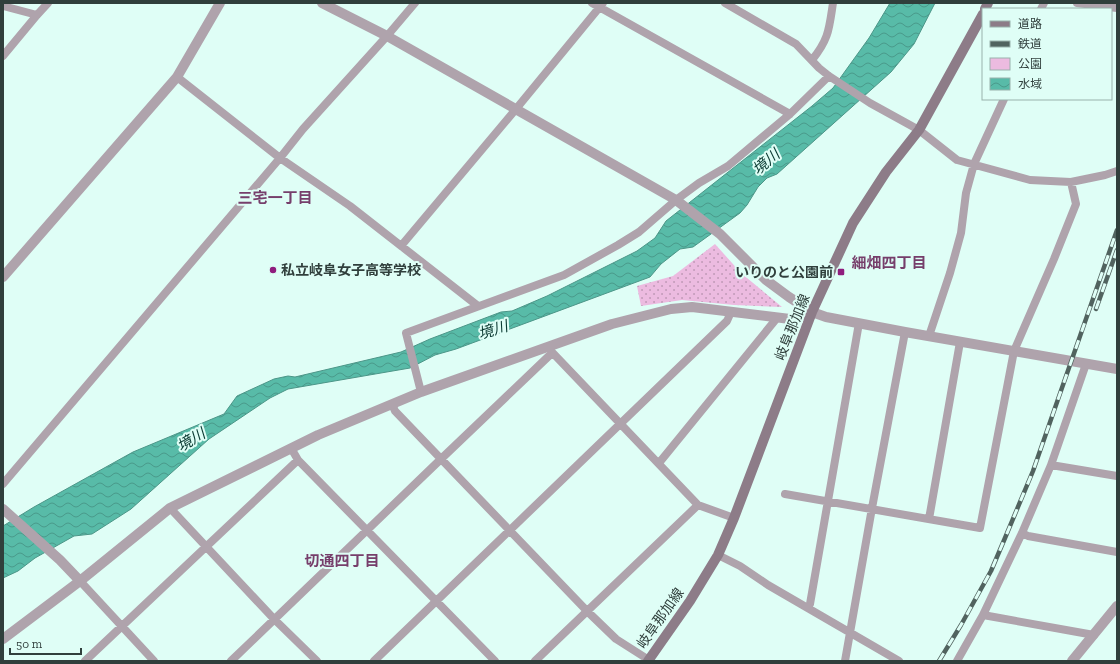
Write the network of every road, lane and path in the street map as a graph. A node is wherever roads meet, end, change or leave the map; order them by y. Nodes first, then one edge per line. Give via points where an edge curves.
1 (48, 3) edge
2 (220, 3) edge
3 (322, 3) edge
4 (415, 3) edge
5 (592, 3) edge
6 (725, 3) edge
7 (833, 3) edge
8 (1077, 3) edge
9 (601, 5) edge
10 (3, 6) edge
11 (1117, 8) edge
12 (36, 15) junction
13 (982, 16) edge
14 (387, 36) junction
15 (3, 56) edge
16 (812, 60) junction
17 (177, 77) junction
18 (831, 77) junction
19 (1004, 100) edge
20 (516, 109) junction
21 (790, 114) junction
22 (919, 130) junction
23 (280, 158) junction
24 (974, 164) junction
25 (1117, 171) edge
26 (1071, 182) junction
27 (679, 201) junction
28 (401, 246) junction
29 (3, 277) edge
30 (478, 306) junction
31 (731, 312) junction
32 (812, 312) junction
33 (777, 318) junction
34 (860, 323) junction
35 (905, 332) junction
36 (930, 336) junction
37 (960, 342) junction
38 (550, 350) junction
39 (1014, 351) junction
40 (1086, 364) junction
41 (1116, 368) edge
42 (421, 392) junction
43 (392, 404) junction
44 (621, 424) junction
45 (291, 448) junction
46 (440, 459) junction
47 (298, 460) junction
48 (659, 463) junction
49 (1051, 465) junction
50 (1117, 476) edge
51 (3, 484) edge
52 (784, 494) dead end
53 (827, 501) junction
54 (698, 505) junction
55 (170, 508) junction
56 (872, 508) junction
57 (5, 511) edge
58 (734, 518) junction
59 (929, 519) junction
60 (510, 530) junction
61 (367, 531) junction
62 (1022, 533) junction
63 (206, 546) junction
64 (1117, 552) edge
65 (718, 555) junction
66 (80, 581) junction
67 (436, 601) junction
68 (1117, 606) edge
69 (808, 608) junction
70 (588, 611) junction
71 (984, 615) junction
72 (274, 619) junction
73 (122, 626) junction
74 (850, 632) junction
75 (1094, 634) junction
76 (3, 639) edge
77 (648, 660) edge
78 (85, 661) edge
79 (154, 661) edge
80 (232, 661) edge
81 (317, 661) edge
82 (374, 661) edge
83 (495, 661) edge
84 (535, 661) edge
85 (845, 661) edge
86 (899, 661) edge
87 (957, 661) edge
88 (1072, 661) edge

1 - 12 street
2 - 17 street
3 - 14 street
4 - 14 street
5 - 9 street
6 - 16 street via 796,44
7 - 16 street via 829,32
8 - 11 street
9 - 20 street
9 - 21 street
10 - 12 street
12 - 15 street
13 - 22 main road, 岐阜那加線
14 - 20 street
14 - 23 street
16 - 18 street
17 - 23 street
17 - 29 street
18 - 21 street
18 - 22 street via 870,103
19 - 24 street
20 - 27 street
20 - 28 street
21 - 27 street via 728,166 699,184
22 - 24 street via 957,160
22 - 32 main road, 岐阜那加線 via 886,172 853,223
23 - 28 street via 350,206
23 - 51 street
24 - 26 street via 1030,180
24 - 36 street via 966,193 961,233
25 - 26 street
26 - 39 street via 1076,204
27 - 30 street via 639,232 564,275
27 - 32 street via 720,234 766,280
28 - 30 street
30 - 42 street via 406,333
31 - 33 street
31 - 38 street via 692,307 671,309 612,324
31 - 44 street via 727,321
32 - 33 street via 790,319
32 - 34 street
32 - 58 main road, 岐阜那加線
33 - 48 street
34 - 35 street
34 - 53 street
35 - 36 street
35 - 56 street
36 - 37 street
37 - 39 street
37 - 59 street
38 - 42 street
38 - 44 street
38 - 46 street
39 - 40 street
39 - 59 street via 980,528
40 - 41 street
40 - 49 street
42 - 43 street
43 - 45 street
43 - 46 street via 395,411
44 - 48 street
44 - 60 street
45 - 47 street
45 - 55 street
46 - 60 street
46 - 61 street
47 - 61 street
47 - 63 street
48 - 54 street
49 - 50 street
49 - 62 street
52 - 53 street
53 - 56 street
53 - 69 street
54 - 58 street
54 - 70 street
55 - 63 street
55 - 66 street
56 - 59 street
56 - 74 street
57 - 66 street
58 - 65 main road, 岐阜那加線
60 - 67 street
60 - 70 street
61 - 67 street
61 - 72 street
62 - 64 street
62 - 71 street
63 - 72 street
63 - 73 street
65 - 69 street
65 - 77 main road, 岐阜那加線 via 690,601
66 - 73 street
66 - 76 street
67 - 82 street
67 - 83 street
68 - 75 street
69 - 74 street
70 - 77 street via 616,639
70 - 84 street
71 - 75 street
71 - 87 street
72 - 80 street
72 - 81 street
73 - 78 street
73 - 79 street
74 - 85 street
74 - 86 street
75 - 88 street

